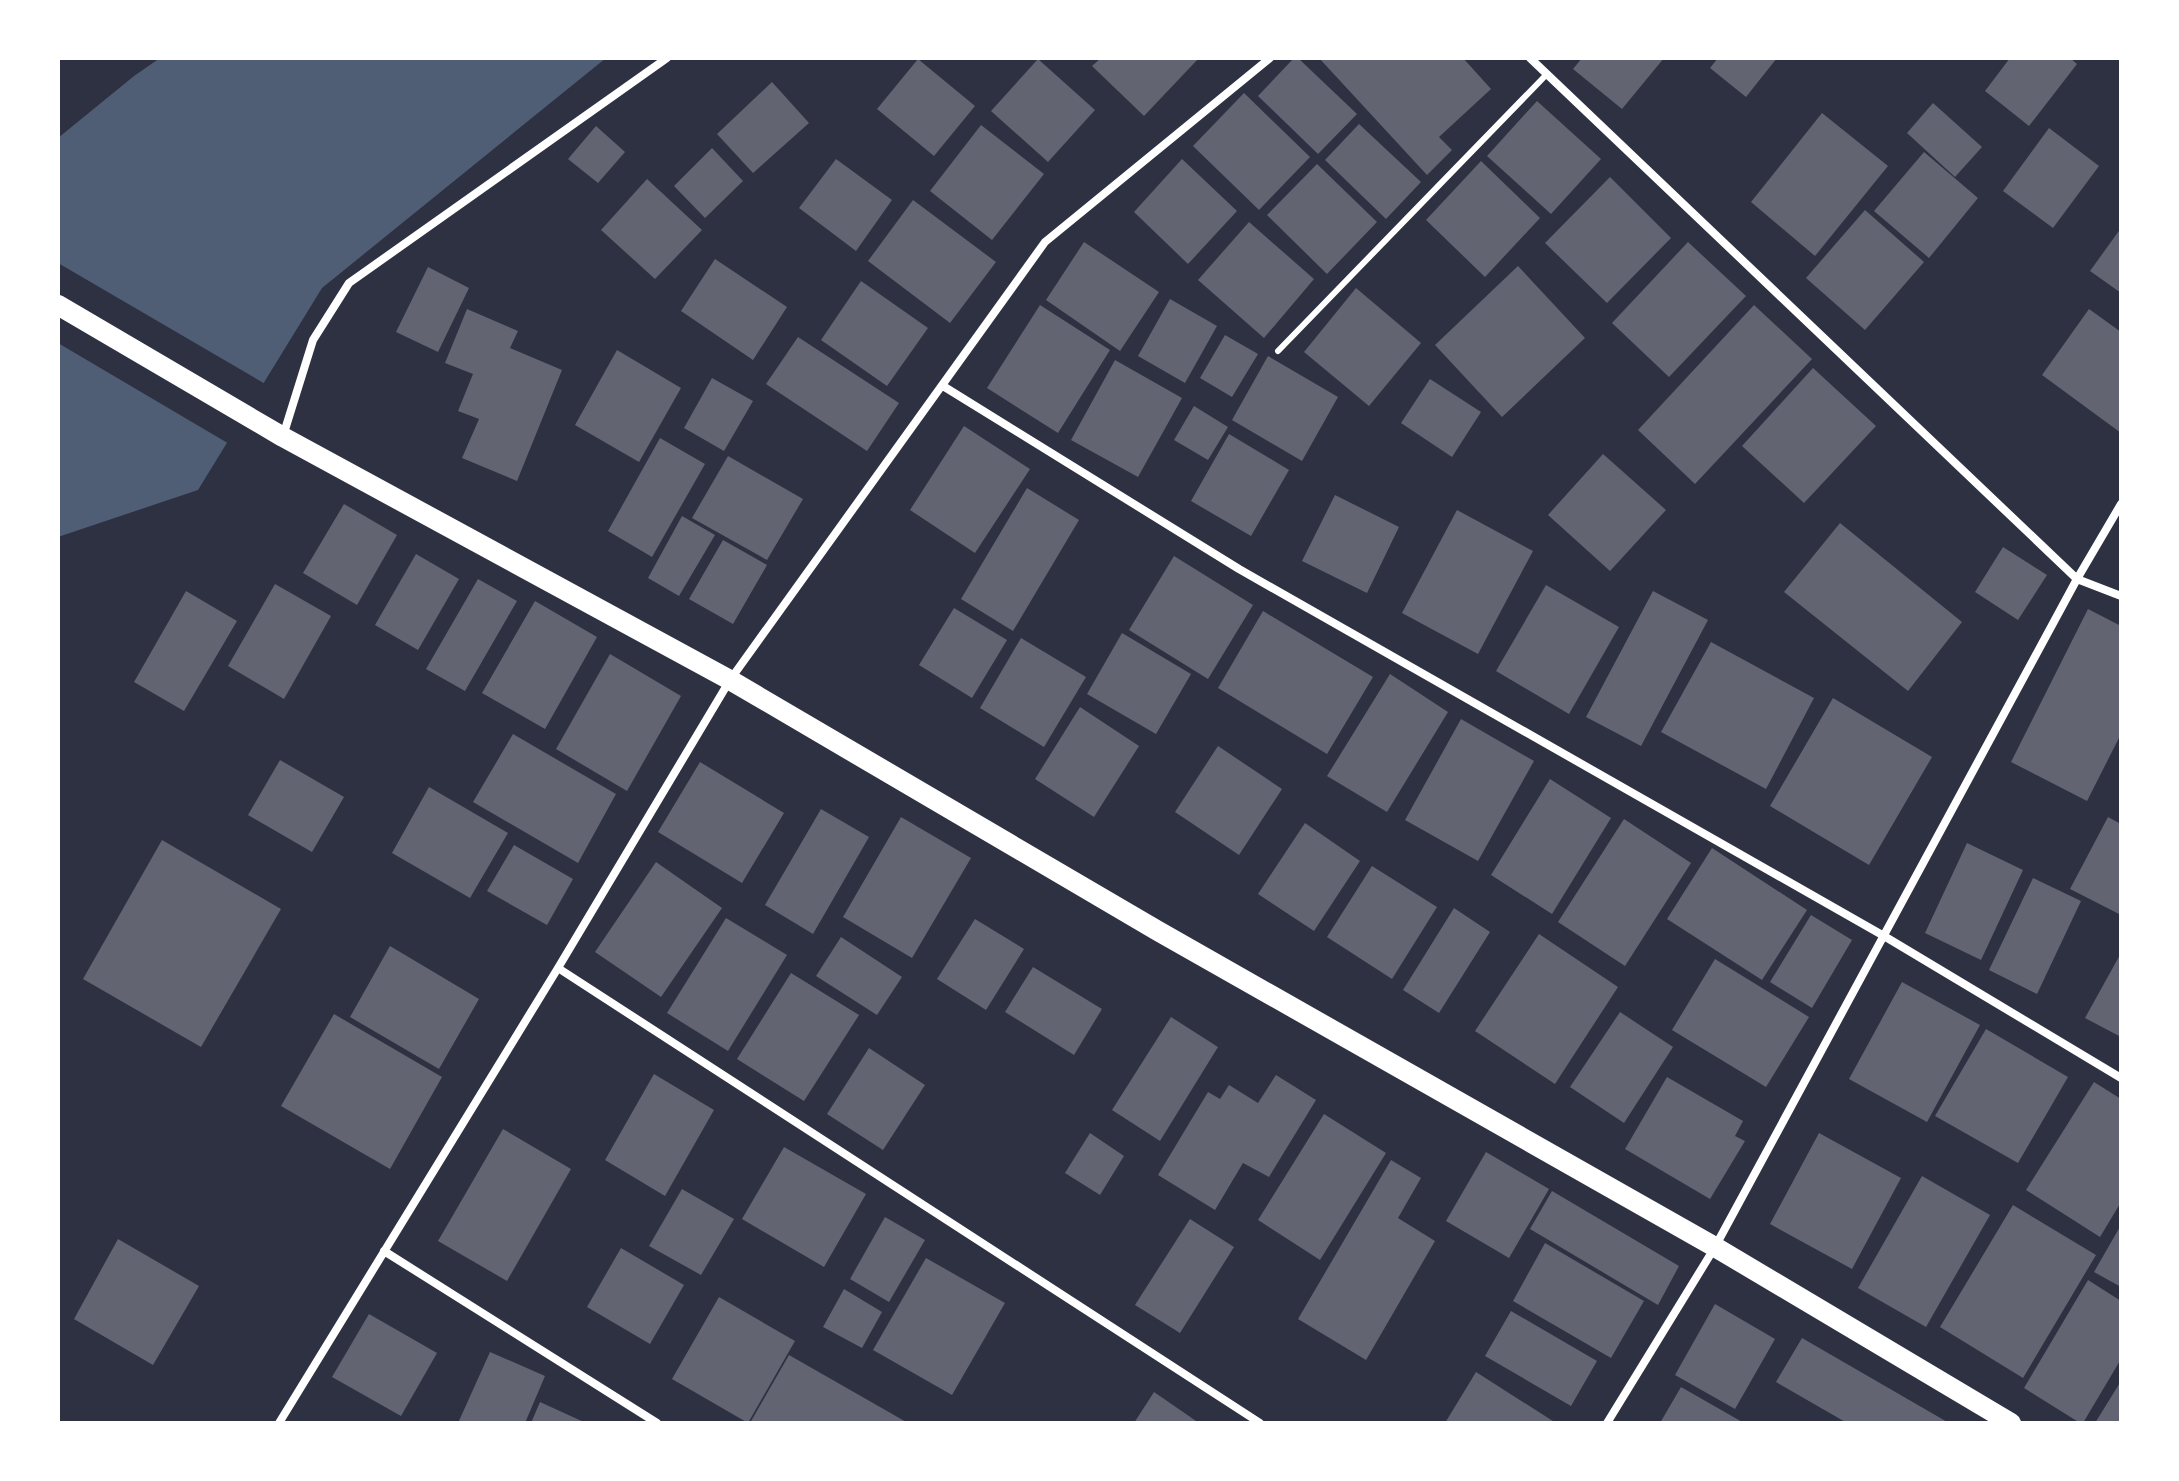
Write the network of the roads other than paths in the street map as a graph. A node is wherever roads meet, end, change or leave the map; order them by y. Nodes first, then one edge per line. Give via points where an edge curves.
1 (667, 58) edge
2 (1270, 58) edge
3 (1530, 58) edge
4 (1547, 74) junction
5 (58, 305) edge
6 (1278, 351) dead end
7 (943, 386) junction
8 (283, 437) junction
9 (2121, 504) edge
10 (2077, 579) junction
11 (2121, 596) edge
12 (730, 680) junction
13 (1884, 936) junction
14 (558, 968) junction
15 (2121, 1078) edge
16 (1715, 1247) junction
17 (384, 1251) junction
18 (279, 1423) edge
19 (657, 1423) edge
20 (1260, 1423) edge
21 (1607, 1423) edge
22 (2011, 1423) edge

1 - 8 street via 349,283 313,340
2 - 7 street via 1045,242
3 - 4 street
4 - 6 lane
4 - 10 street
5 - 8 main road
7 - 12 street
7 - 13 street via 1239,569
8 - 12 main road
9 - 10 street
10 - 11 street
10 - 13 street
12 - 14 street
12 - 16 main road via 1158,931
13 - 15 street
13 - 16 street
14 - 17 street
14 - 20 street
16 - 21 street
16 - 22 main road
17 - 18 street
17 - 19 street

